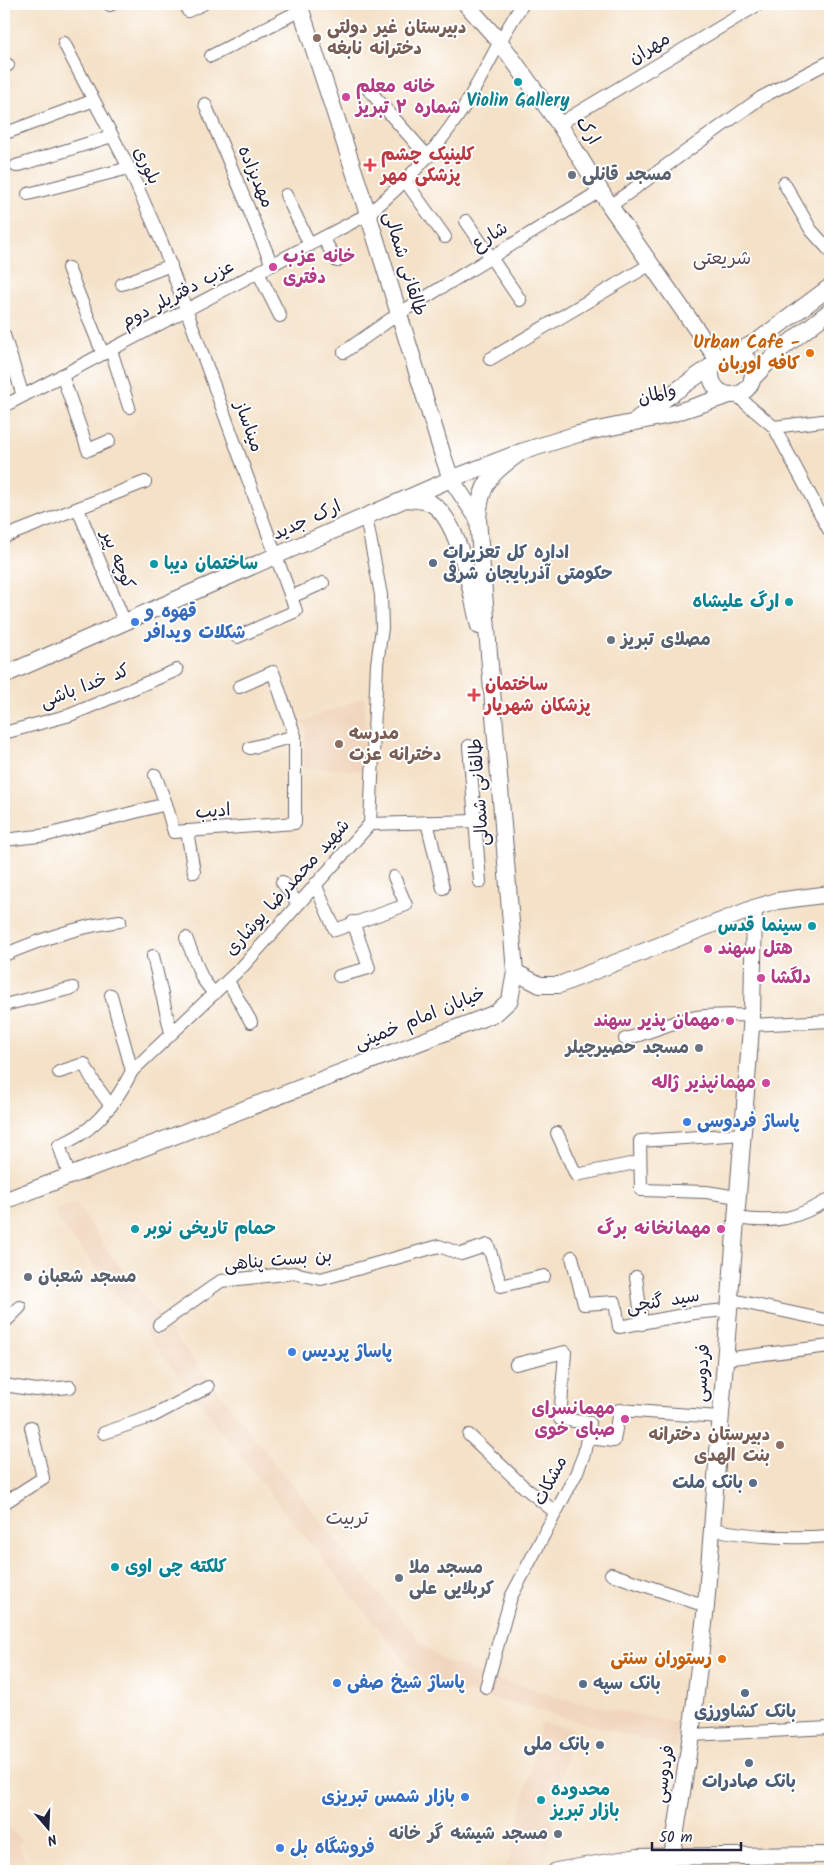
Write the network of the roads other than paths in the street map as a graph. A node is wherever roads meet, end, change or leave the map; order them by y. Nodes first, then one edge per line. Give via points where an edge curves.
1 (203, 4) edge
2 (466, 4) edge
3 (523, 4) edge
4 (759, 4) edge
5 (300, 7) edge
6 (188, 11) dead end
7 (500, 42) junction
8 (64, 43) dead end
9 (211, 56) dead end
10 (827, 63) dead end
11 (368, 89) dead end
12 (92, 101) junction
13 (205, 104) dead end
14 (559, 124) junction
15 (4, 126) edge
16 (112, 136) junction
17 (428, 157) junction
18 (16, 166) dead end
19 (129, 168) junction
20 (406, 182) junction
21 (784, 183) dead end
22 (600, 191) junction
23 (28, 194) dead end
24 (286, 195) dead end
25 (610, 206) junction
26 (368, 214) junction
27 (466, 221) dead end
28 (445, 237) dead end
29 (324, 238) junction
30 (310, 245) junction
31 (830, 251) edge
32 (491, 257) junction
33 (337, 261) dead end
34 (651, 264) junction
35 (272, 265) junction
36 (171, 266) junction
37 (68, 268) dead end
38 (258, 272) junction
39 (122, 284) dead end
40 (830, 287) edge
41 (520, 300) dead end
42 (187, 310) junction
43 (830, 312) edge
44 (398, 314) junction
45 (280, 316) dead end
46 (4, 336) edge
47 (107, 352) junction
48 (344, 352) dead end
49 (734, 354) junction
50 (490, 359) dead end
51 (716, 362) junction
52 (62, 375) junction
53 (752, 379) junction
54 (733, 395) junction
55 (24, 396) junction
56 (4, 406) edge
57 (128, 407) dead end
58 (830, 420) edge
59 (632, 422) junction
60 (774, 428) junction
61 (109, 441) dead end
62 (521, 452) junction
63 (451, 479) junction
64 (145, 482) dead end
65 (406, 500) junction
66 (78, 509) junction
67 (366, 517) junction
68 (478, 519) junction
69 (830, 532) edge
70 (4, 537) edge
71 (277, 556) junction
72 (323, 584) dead end
73 (291, 597) junction
74 (125, 623) junction
75 (237, 637) dead end
76 (491, 669) junction
77 (177, 670) dead end
78 (4, 675) edge
79 (239, 687) dead end
80 (4, 733) edge
81 (295, 736) junction
82 (469, 746) dead end
83 (250, 748) dead end
84 (155, 775) dead end
85 (166, 804) junction
86 (475, 820) junction
87 (427, 822) junction
88 (370, 824) junction
89 (187, 831) junction
90 (4, 840) edge
91 (194, 872) dead end
92 (394, 876) dead end
93 (282, 882) dead end
94 (480, 882) dead end
95 (315, 884) junction
96 (443, 888) dead end
97 (830, 894) edge
98 (298, 904) junction
99 (754, 915) junction
100 (120, 921) dead end
101 (353, 922) junction
102 (186, 938) dead end
103 (4, 956) edge
104 (153, 956) dead end
105 (515, 972) junction
106 (339, 976) dead end
107 (228, 981) junction
108 (73, 988) dead end
109 (214, 994) junction
110 (111, 995) dead end
111 (4, 1005) edge
112 (751, 1020) junction
113 (830, 1021) edge
114 (251, 1022) dead end
115 (171, 1033) junction
116 (626, 1039) dead end
117 (132, 1071) junction
118 (59, 1072) dead end
119 (111, 1106) junction
120 (557, 1133) dead end
121 (743, 1134) junction
122 (640, 1162) junction
123 (69, 1175) junction
124 (738, 1197) junction
125 (830, 1199) edge
126 (4, 1201) edge
127 (736, 1218) junction
128 (572, 1257) dead end
129 (544, 1276) dead end
130 (636, 1277) dead end
131 (728, 1305) junction
132 (20, 1307) dead end
133 (830, 1321) edge
134 (4, 1323) edge
135 (642, 1324) junction
136 (159, 1325) dead end
137 (830, 1346) edge
138 (724, 1360) junction
139 (516, 1364) dead end
140 (4, 1385) edge
141 (208, 1386) dead end
142 (70, 1387) dead end
143 (720, 1418) junction
144 (31, 1427) dead end
145 (104, 1433) dead end
146 (469, 1436) dead end
147 (588, 1438) junction
148 (4, 1503) edge
149 (555, 1512) junction
150 (712, 1529) junction
151 (830, 1536) edge
152 (611, 1574) dead end
153 (706, 1606) junction
154 (486, 1687) dead end
155 (830, 1728) edge
156 (691, 1735) junction
157 (672, 1856) junction
158 (830, 1856) edge
159 (556, 1871) edge

1 - 6 street
2 - 7 main road, ارک
3 - 7 street, عزب دفتریلر دوم
4 - 14 street, مهران
5 - 9 street
5 - 26 main road, طالقانی شمالی
7 - 14 main road, ارک
7 - 17 street, عزب دفتریلر دوم via 460,113
8 - 12 street, بلوری
10 - 25 street via 762,97
11 - 17 street
12 - 15 street via 6,132
12 - 16 street, بلوری
13 - 35 street, مهدیزاده
14 - 22 main road, ارک
16 - 18 street
16 - 19 street, بلوری
17 - 20 street, عزب دفتریلر دوم
19 - 23 street
19 - 36 street, بلوری
20 - 26 street, عزب دفتریلر دوم
20 - 28 street
21 - 31 street via 811,230
22 - 25 main road, ارک
22 - 32 street, شارع
24 - 30 street
25 - 34 main road, ارک
26 - 29 street, عزب دفتریلر دوم
26 - 44 main road, طالقانی شمالی
27 - 32 street
29 - 30 street, عزب دفتریلر دوم
29 - 33 street
30 - 35 street, عزب دفتریلر دوم
32 - 41 street
32 - 44 street, شارع
34 - 50 street
34 - 51 main road, ارک
35 - 38 street, عزب دفتریلر دوم
36 - 39 street
36 - 42 street, بلوری
37 - 47 street
38 - 42 street, عزب دفتریلر دوم
38 - 45 street
40 - 49 main road via 760,340
42 - 47 street, عزب دفتریلر دوم
42 - 71 street, میناساز
43 - 53 main road via 780,350
44 - 48 street, شارع
44 - 63 main road, طالقانی شمالی
46 - 55 street
47 - 52 street, عزب دفتریلر دوم
47 - 57 street
49 - 51 main road
49 - 53 main road via 749,362
51 - 54 main road via 713,382 720,391
51 - 59 main road, والمان
52 - 55 street, عزب دفتریلر دوم
52 - 61 street via 88,450
53 - 54 main road via 747,389
54 - 59 main road, والمان via 665,416
54 - 60 street
55 - 56 street, عزب دفتریلر دوم
58 - 60 street
59 - 62 main road, ارک جدید via 578,434
60 - 69 street
62 - 63 main road, ارک جدید
62 - 68 main road, طالقانی شمالی via 485,484 479,497
63 - 65 main road, ارک جدید
63 - 68 main road, طالقانی شمالی
64 - 66 street
65 - 67 main road, ارک جدید
65 - 76 main road via 431,502 443,513 454,531
66 - 70 street
66 - 74 street, کوچه پیر
67 - 71 main road, ارک جدید
67 - 88 street, شهید محمدرضا یوشاری via 382,595
68 - 76 main road, طالقانی شمالی
71 - 73 street, میناساز
71 - 74 main road, ارک جدید
72 - 73 street
73 - 75 street via 296,611
74 - 78 main road, ارک جدید
76 - 105 main road, طالقانی شمالی
77 - 80 street, کد خدا باشی via 70,715
79 - 81 street, ادیب via 273,672
81 - 83 street
81 - 89 street, ادیب via 295,823
82 - 86 street
84 - 85 street
85 - 89 street, ادیب via 174,832
85 - 90 street via 47,834
86 - 87 street
86 - 94 street
87 - 88 street
87 - 96 street
88 - 95 street, شهید محمدرضا یوشاری
89 - 91 street
92 - 101 street via 406,905
93 - 98 street
95 - 98 street, شهید محمدرضا یوشاری
95 - 101 street via 335,930
97 - 99 main road via 777,901
98 - 107 street, شهید محمدرضا یوشاری
99 - 105 main road via 559,985 540,985
99 - 112 main road, فردوسی
100 - 103 street via 55,934
101 - 106 street via 369,968
102 - 109 street via 202,978
104 - 115 street
105 - 123 main road, خیابان امام خمینی via 510,1000 496,1013
107 - 109 street, شهید محمدرضا یوشاری
107 - 114 street
108 - 111 street
109 - 115 street, شهید محمدرضا یوشاری
110 - 117 street
112 - 113 street
112 - 116 street via 697,1017
112 - 121 main road, فردوسی
115 - 117 street, شهید محمدرضا یوشاری
117 - 119 street, شهید محمدرضا یوشاری
118 - 119 street via 84,1064
119 - 123 street, شهید محمدرضا یوشاری via 100,1119 72,1140 58,1145
120 - 122 street via 576,1175
121 - 122 street via 640,1141
121 - 124 main road, فردوسی
122 - 124 street via 641,1190 706,1192
123 - 126 main road, خیابان امام خمینی
124 - 127 main road, فردوسی
125 - 127 street via 801,1215 782,1220 763,1222
127 - 131 main road, فردوسی
128 - 135 street, سید گنجی via 584,1304 615,1302 619,1327
129 - 136 street, بن بست پناهی via 501,1286 488,1245 461,1254 439,1246 321,1278 294,1274 221,1281
130 - 135 street
131 - 133 street, سید گنجی
131 - 135 street, سید گنجی
131 - 138 main road, فردوسی
132 - 134 street
137 - 138 street
138 - 143 main road, فردوسی
139 - 147 street via 565,1352 560,1419 590,1423
140 - 142 street via 36,1390
141 - 145 street via 153,1416
143 - 147 street via 619,1410 614,1441
143 - 150 main road, فردوسی
144 - 148 street via 43,1478
146 - 149 street
147 - 149 street, مشکات via 576,1474
149 - 154 street, مشکات via 511,1597
150 - 151 street via 751,1537
150 - 153 main road, فردوسی
152 - 153 street
153 - 156 main road, فردوسی
155 - 156 street
156 - 157 main road, فردوسی
157 - 158 main road
157 - 159 main road via 609,1860

